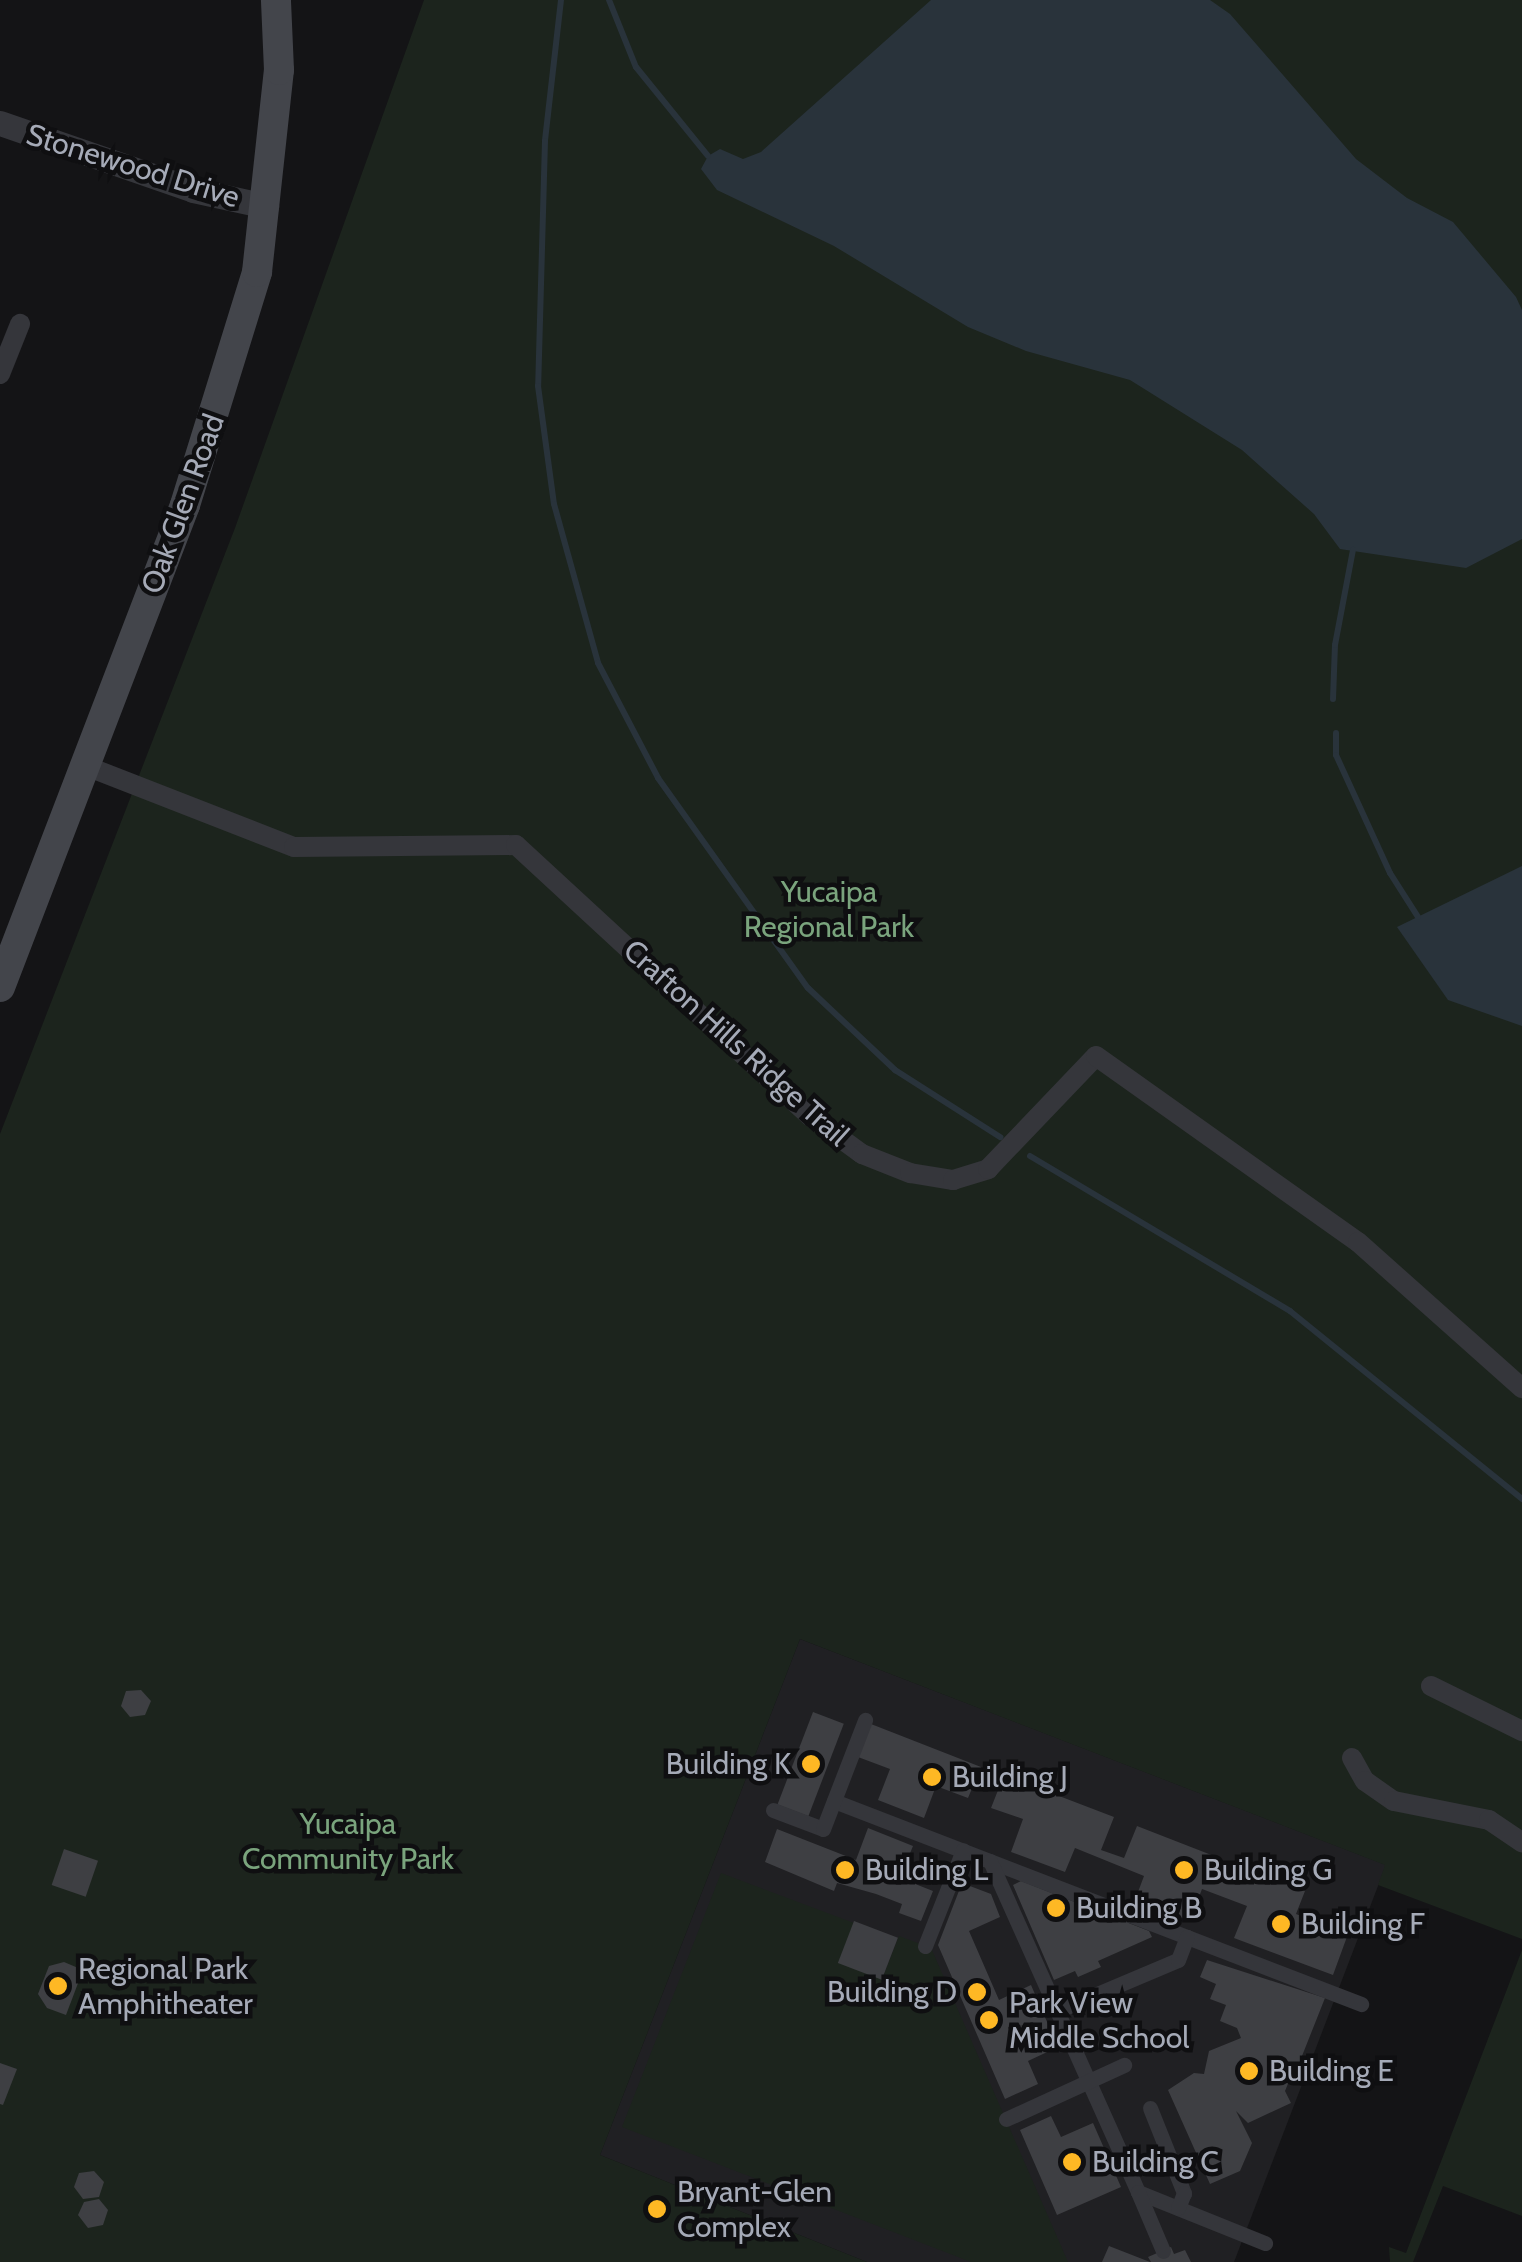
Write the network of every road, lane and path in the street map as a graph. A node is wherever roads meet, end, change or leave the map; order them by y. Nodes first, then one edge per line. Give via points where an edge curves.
1 (276, 0) edge
2 (0, 123) edge
3 (266, 206) junction
4 (20, 324) dead end
5 (0, 374) edge
6 (86, 766) junction
7 (0, 987) edge
8 (1522, 1388) edge
9 (1431, 1686) dead end
10 (865, 1720) dead end
11 (1522, 1731) edge
12 (1352, 1758) dead end
13 (834, 1800) junction
14 (773, 1810) dead end
15 (1522, 1842) edge
16 (962, 1850) junction
17 (990, 1861) junction
18 (1187, 1937) junction
19 (925, 1946) dead end
20 (1360, 2004) dead end
21 (1057, 2011) junction
22 (1124, 2065) dead end
23 (1088, 2081) junction
24 (1150, 2108) dead end
25 (1006, 2119) dead end
26 (1138, 2192) junction
27 (1178, 2208) junction
28 (1265, 2242) dead end
29 (1162, 2250) dead end

1 - 3 main road, Oak Glen Road via 279,70
2 - 3 street, Stonewood Drive via 193,190
3 - 6 main road, Oak Glen Road via 258,272 229,373
4 - 5 street
6 - 7 main road, Oak Glen Road
6 - 8 street, Crafton Hills Ridge Trail via 294,847 516,844 810,1116 862,1154 910,1173 953,1180 988,1169 1096,1056 1358,1242
9 - 11 street
10 - 13 street
12 - 15 street via 1366,1781 1394,1801 1489,1820
13 - 14 street via 823,1829
13 - 16 street
16 - 17 street
16 - 19 street
17 - 18 street
17 - 21 street
18 - 20 street
18 - 21 street via 1178,1960
21 - 23 street
22 - 23 street
23 - 25 street
23 - 26 street
24 - 27 street via 1184,2193
26 - 27 street
26 - 29 street
27 - 28 street

